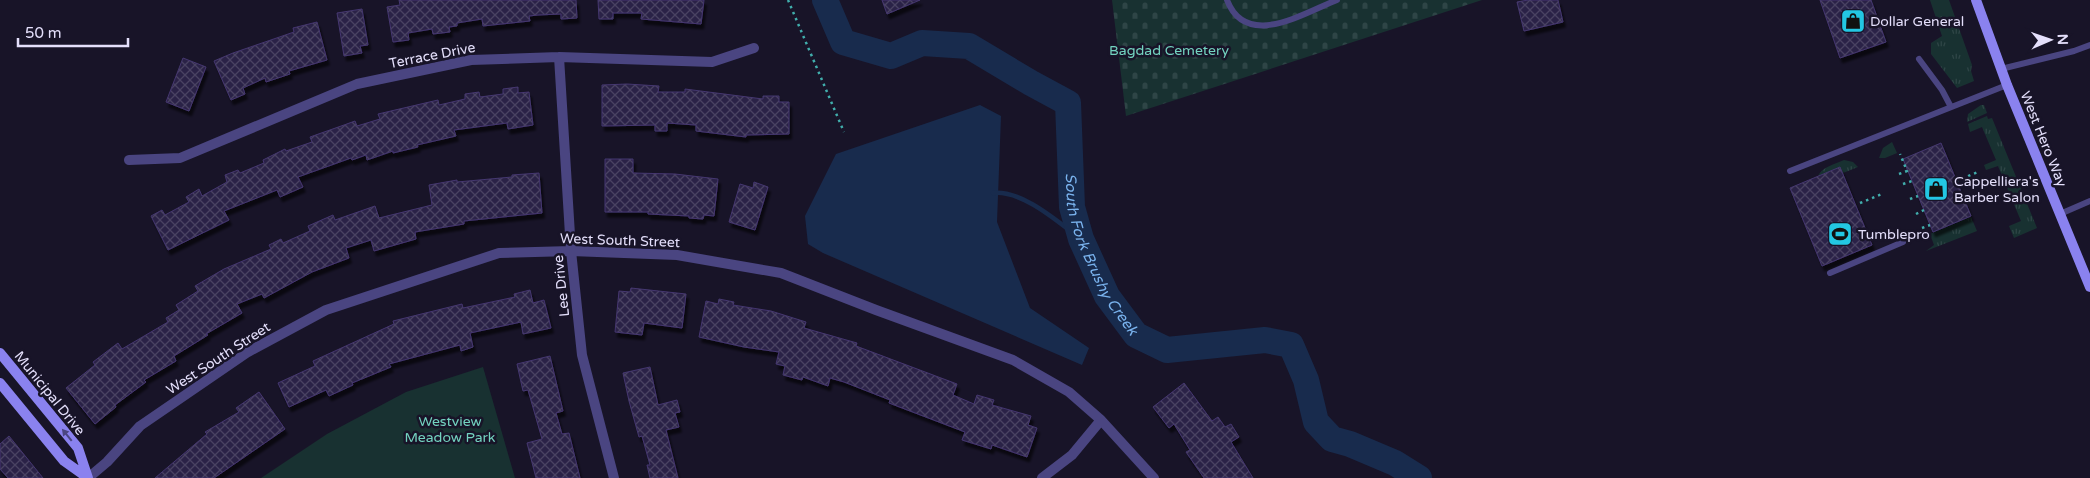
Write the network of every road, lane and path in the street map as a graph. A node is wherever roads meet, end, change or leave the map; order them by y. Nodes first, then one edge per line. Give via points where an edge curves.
1 (788, 0) edge
2 (1226, 0) edge
3 (1337, 0) edge
4 (1976, 0) edge
5 (2090, 45) edge
6 (754, 48) dead end
7 (559, 56) junction
8 (1920, 59) dead end
9 (2001, 69) junction
10 (2007, 85) junction
11 (1951, 107) junction
12 (844, 132) dead end
13 (1900, 154) dead end
14 (129, 160) dead end
15 (1790, 171) dead end
16 (1978, 172) dead end
17 (1899, 174) dead end
18 (1956, 180) dead end
19 (1912, 181) dead end
20 (1904, 184) dead end
21 (1882, 194) dead end
22 (1918, 196) dead end
23 (1910, 199) dead end
24 (2090, 201) edge
25 (1860, 203) dead end
26 (1924, 210) dead end
27 (1916, 214) dead end
28 (2060, 214) junction
29 (1930, 225) dead end
30 (1922, 228) dead end
31 (1902, 242) dead end
32 (571, 251) junction
33 (1830, 273) dead end
34 (2090, 287) edge
35 (1, 358) edge
36 (0, 383) edge
37 (1101, 420) junction
38 (88, 478) edge
39 (614, 478) edge
40 (1042, 478) edge
41 (1154, 478) edge

1 - 12 path
2 - 3 lane via 1238,18 1261,26 1274,25
4 - 9 main road, West Hero Way
5 - 9 lane
6 - 7 street, Terrace Drive via 712,62
7 - 14 street, Terrace Drive via 471,60 357,84 180,158
7 - 32 street, Lee Drive
8 - 11 lane
9 - 10 main road, West Hero Way
10 - 11 lane
10 - 28 main road, West Hero Way
11 - 15 lane
13 - 17 path via 1907,171
16 - 18 path
19 - 20 path
21 - 25 path
22 - 23 path
24 - 28 lane
26 - 27 path
28 - 34 main road, West Hero Way
29 - 30 path
31 - 33 lane
32 - 37 street, West South Street via 678,255 782,273 1013,360 1069,392
32 - 38 street, West South Street via 500,253 326,310 248,352 140,426
32 - 39 street, Lee Drive via 582,355
38 -> 35 main road, Municipal Drive via 78,448
36 - 38 main road via 64,462
37 - 40 street via 1072,455
37 - 41 street, West South Street

